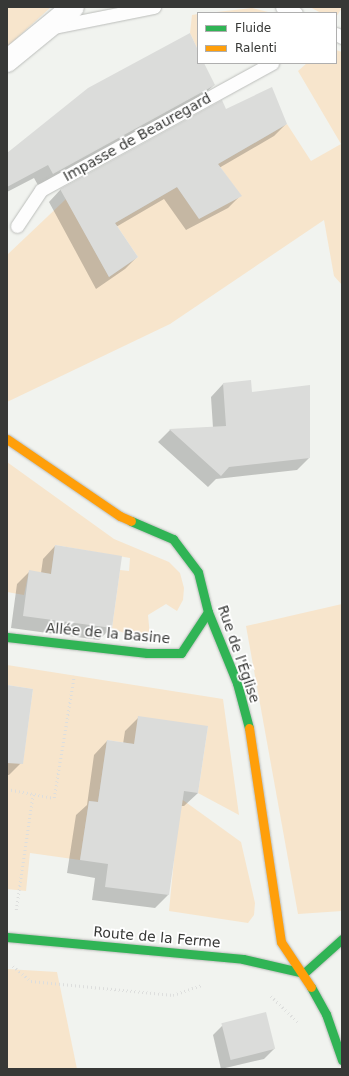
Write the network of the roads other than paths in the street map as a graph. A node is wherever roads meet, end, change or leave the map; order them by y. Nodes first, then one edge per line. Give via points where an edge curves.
1 (73, 7) edge
2 (154, 7) edge
3 (282, 7) edge
4 (294, 12) edge
5 (45, 29) junction
6 (7, 61) edge
7 (270, 64) edge
8 (17, 226) dead end
9 (7, 440) edge
10 (208, 612) junction
11 (7, 637) edge
12 (10, 937) edge
13 (342, 939) edge
14 (304, 973) junction
15 (342, 1060) edge

1 - 5 street
2 - 5 lane
3 - 4 lane
5 - 6 street
7 - 8 lane, Impasse de Beauregard via 41,190
9 - 10 street, Rue de l'Église via 120,516 173,539 198,572
10 - 11 street, Allée de la Basine via 181,653 147,653
10 - 14 street, Rue de l'Église via 237,683 252,739 281,942
12 - 14 street, Route de la Ferme via 242,959
13 - 14 street
14 - 15 street, Rue de l'Église via 326,1014

